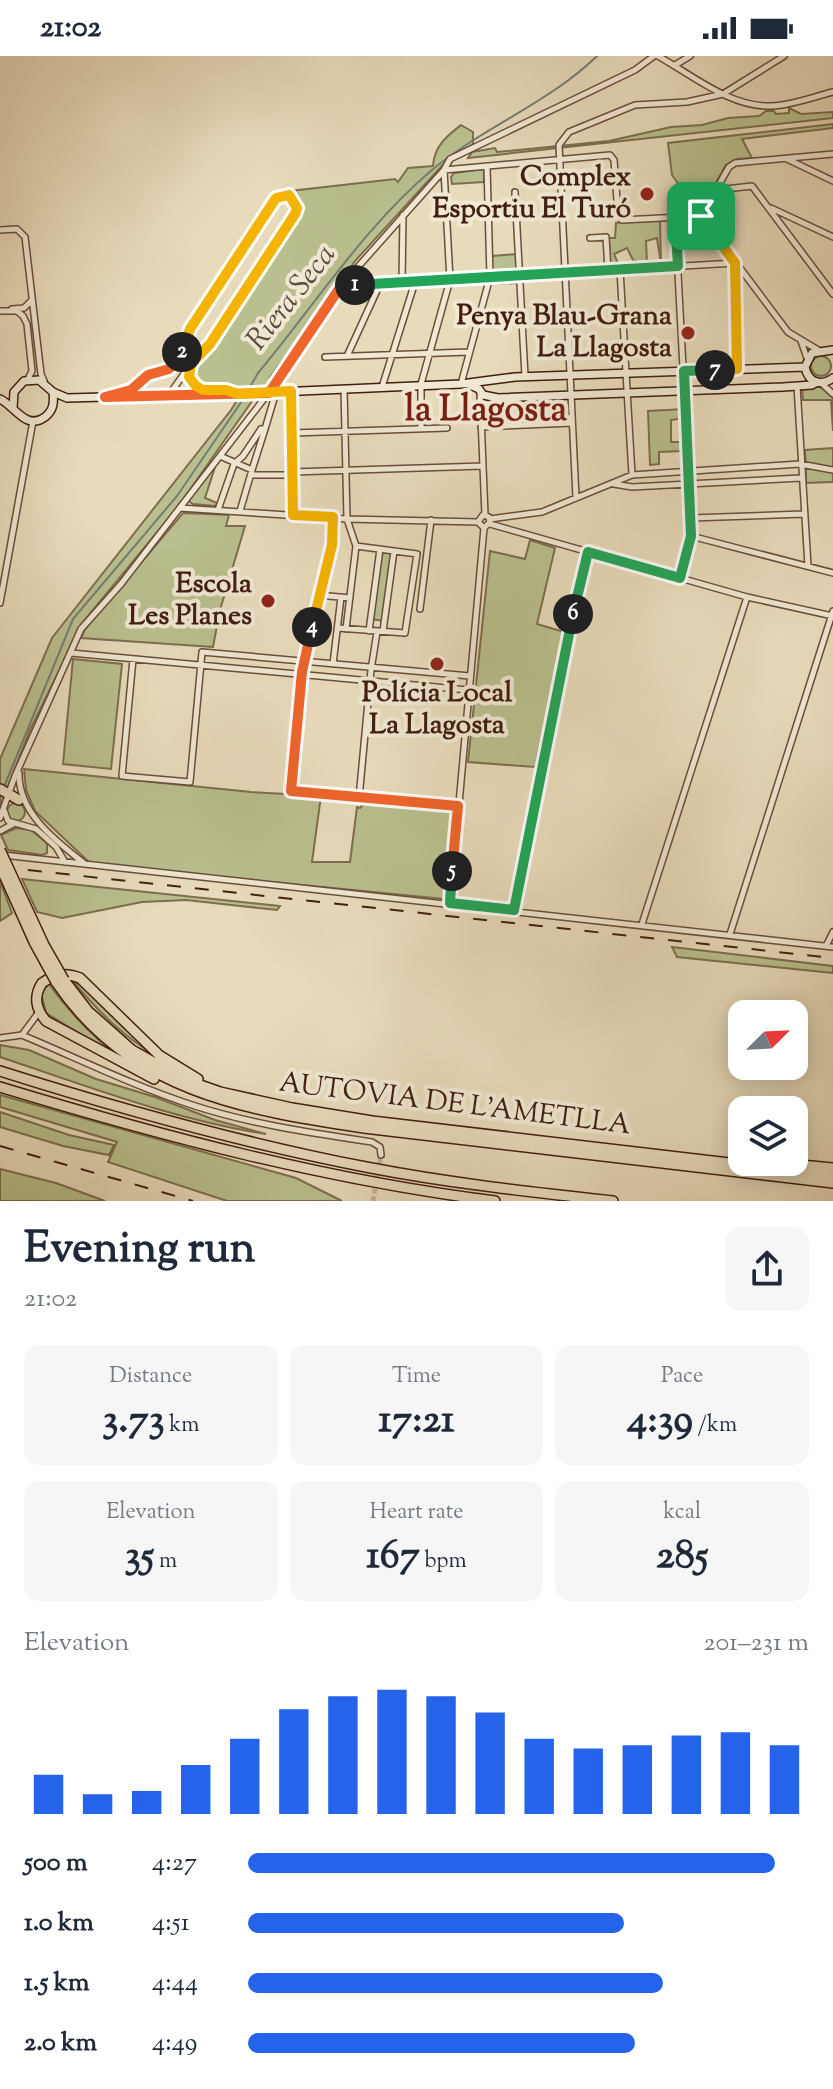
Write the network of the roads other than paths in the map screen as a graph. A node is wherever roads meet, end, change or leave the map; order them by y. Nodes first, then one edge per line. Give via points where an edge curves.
1 (656, 56) edge
2 (690, 56) edge
3 (784, 56) edge
4 (675, 65) junction
5 (833, 92) edge
6 (723, 94) junction
7 (833, 154) edge
8 (558, 158) junction
9 (787, 159) junction
10 (487, 166) junction
11 (446, 167) junction
12 (833, 181) edge
13 (717, 190) junction
14 (515, 192) dead end
15 (770, 208) junction
16 (403, 215) junction
17 (701, 216) junction
18 (675, 217) junction
19 (0, 230) edge
20 (833, 237) edge
21 (590, 238) dead end
22 (735, 263) junction
23 (678, 266) junction
24 (620, 270) junction
25 (608, 271) junction
26 (565, 273) junction
27 (520, 276) junction
28 (490, 277) junction
29 (450, 280) junction
30 (402, 282) junction
31 (415, 282) junction
32 (380, 284) junction
33 (341, 286) junction
34 (833, 294) edge
35 (32, 296) junction
36 (4, 310) edge
37 (34, 316) junction
38 (27, 324) junction
39 (800, 340) junction
40 (469, 352) junction
41 (827, 352) edge
42 (428, 353) junction
43 (392, 355) junction
44 (347, 356) junction
45 (325, 357) dead end
46 (806, 363) junction
47 (189, 366) junction
48 (737, 369) junction
49 (684, 371) junction
50 (626, 373) junction
51 (570, 375) junction
52 (525, 377) junction
53 (833, 378) edge
54 (488, 380) junction
55 (24, 381) junction
56 (46, 383) junction
57 (818, 383) junction
58 (421, 384) junction
59 (462, 384) junction
60 (797, 386) junction
61 (382, 387) junction
62 (344, 389) junction
63 (685, 390) junction
64 (291, 391) junction
65 (14, 392) junction
66 (53, 392) junction
67 (272, 392) junction
68 (627, 392) junction
69 (483, 393) junction
70 (238, 394) junction
71 (833, 394) edge
72 (169, 395) junction
73 (570, 395) junction
74 (105, 397) junction
75 (67, 398) junction
76 (0, 399) edge
77 (53, 407) junction
78 (13, 408) junction
79 (33, 421) junction
80 (572, 423) junction
81 (481, 427) junction
82 (421, 428) junction
83 (447, 428) dead end
84 (265, 429) junction
85 (292, 433) junction
86 (346, 433) junction
87 (220, 456) junction
88 (234, 464) junction
89 (800, 464) junction
90 (483, 466) junction
91 (833, 470) edge
92 (347, 471) junction
93 (689, 471) junction
94 (251, 472) junction
95 (292, 473) junction
96 (632, 475) junction
97 (801, 478) junction
98 (613, 484) junction
99 (690, 484) junction
100 (576, 497) junction
101 (180, 508) junction
102 (218, 510) junction
103 (240, 511) junction
104 (804, 514) junction
105 (293, 515) junction
106 (333, 517) junction
107 (691, 518) junction
108 (347, 519) junction
109 (431, 520) junction
110 (487, 521) junction
111 (691, 536) junction
112 (356, 546) junction
113 (380, 549) junction
114 (394, 551) junction
115 (588, 552) junction
116 (808, 566) junction
117 (833, 573) edge
118 (680, 578) junction
119 (411, 593) junction
120 (422, 594) junction
121 (318, 595) junction
122 (341, 597) junction
123 (747, 597) junction
124 (350, 598) junction
125 (0, 603) edge
126 (420, 609) dead end
127 (833, 614) edge
128 (338, 628) junction
129 (346, 629) junction
130 (369, 632) junction
131 (380, 632) junction
132 (70, 653) junction
133 (133, 659) junction
134 (304, 661) junction
135 (333, 664) junction
136 (201, 665) junction
137 (373, 667) junction
138 (302, 674) junction
139 (470, 676) junction
140 (370, 681) junction
141 (468, 690) junction
142 (19, 768) junction
143 (5, 798) edge
144 (359, 798) junction
145 (24, 805) junction
146 (458, 806) junction
147 (0, 818) edge
148 (15, 823) junction
149 (0, 831) edge
150 (53, 844) junction
151 (65, 847) junction
152 (0, 852) edge
153 (44, 860) junction
154 (66, 863) junction
155 (0, 866) edge
156 (88, 866) junction
157 (450, 903) junction
158 (514, 910) junction
159 (642, 924) junction
160 (833, 932) edge
161 (730, 934) junction
162 (830, 947) edge
163 (60, 981) junction
164 (39, 1012) junction
165 (22, 1035) junction
166 (0, 1038) edge
167 (0, 1071) edge
168 (0, 1087) edge
169 (198, 1093) junction
170 (246, 1098) junction
171 (381, 1155) dead end
172 (728, 1162) edge
173 (808, 1166) edge
174 (833, 1168) edge
175 (808, 1172) edge
176 (833, 1175) edge
177 (833, 1183) edge
178 (495, 1201) edge
179 (613, 1201) edge

1 - 4 street
1 - 11 street via 450,159
2 - 4 street
3 - 6 street
4 - 6 street
5 - 6 street via 773,106
6 - 8 street via 635,105 569,132 559,145
7 - 9 street
8 - 10 street
8 - 18 street via 610,155 622,220
8 - 26 street
9 - 12 street
9 - 13 street via 735,163
10 - 11 street
10 - 28 street
11 - 16 street
11 - 29 street
13 - 15 street via 752,186
13 - 17 street
14 - 27 street
15 - 20 street
15 - 34 street
16 - 30 street
16 - 33 street
17 - 18 street
17 - 22 street
18 - 23 street
19 - 35 street via 15,228 24,235
21 - 25 street via 606,237
22 - 23 street
22 - 39 street via 788,332
22 - 48 street
23 - 24 street
23 - 49 street
24 - 25 street
24 - 50 street
25 - 26 street
26 - 27 street
26 - 51 street
27 - 28 street
27 - 52 street
28 - 29 street
28 - 40 street
29 - 31 street
29 - 42 street
30 - 31 street
30 - 32 street
31 - 43 street
32 - 33 street
32 - 44 street
33 - 67 street
35 - 36 street via 24,308
35 - 37 street
36 - 38 street via 20,313
37 - 38 street via 29,315
37 - 56 street
38 - 55 street via 32,374
39 - 41 street
39 - 46 street
40 - 42 street
40 - 59 street
41 - 46 main road
42 - 43 street
42 - 58 street
43 - 44 street
43 - 61 street
44 - 45 street
46 - 48 main road
46 - 57 main road via 808,377
47 - 70 street via 189,377 203,390
47 - 72 street
47 - 74 street via 210,344 295,214 289,195 276,198 190,329 174,364 148,375 131,390
48 - 49 main road
49 - 50 main road
49 - 63 street
50 - 51 main road
50 - 68 street
51 - 52 main road
51 - 73 street
52 - 54 main road
53 - 57 main road
54 - 59 main road
54 - 69 main road
54 - 69 main road via 497,386 495,393
55 - 56 main road
55 - 65 main road
56 - 66 main road
57 - 60 main road
57 - 71 street
58 - 59 main road
58 - 61 main road
58 - 82 street
59 - 69 main road
60 - 63 main road
60 - 89 street
61 - 62 main road
62 - 64 main road
62 - 86 street
63 - 68 main road
63 - 93 street
64 - 67 main road
64 - 85 street
65 - 76 main road
65 - 78 main road
66 - 75 main road
66 - 77 main road
67 - 70 main road
67 - 84 street
67 - 87 street
68 - 73 main road
68 - 96 street
69 - 73 main road via 498,398
69 - 81 street
70 - 72 main road
72 - 74 main road
73 - 80 street
74 - 75 main road
75 - 77 main road
76 - 78 main road
77 - 79 main road
78 - 79 main road
79 - 125 street
80 - 81 street
80 - 100 street
81 - 90 street
82 - 83 street
82 - 86 street
84 - 88 street
84 - 94 street
85 - 86 street
85 - 95 street
86 - 92 street
87 - 88 street
87 - 101 street
88 - 94 street
88 - 102 street
89 - 91 street
89 - 93 street
89 - 97 street
90 - 92 street
90 - 110 street
92 - 95 street
92 - 108 street
93 - 96 street
93 - 99 street
94 - 95 street
94 - 103 street
95 - 105 street
96 - 98 street
97 - 99 street
97 - 104 street
98 - 99 street
98 - 100 street
99 - 107 street
100 - 110 street via 542,512
101 - 102 street
101 - 132 street via 81,629
102 - 103 street
103 - 105 street
104 - 107 street
104 - 116 street
105 - 106 street
106 - 108 street
106 - 121 street via 332,545
107 - 111 street
108 - 109 street
108 - 112 street
109 - 110 street
109 - 120 street
110 - 115 street
110 - 139 street
111 - 116 street
111 - 118 street
112 - 113 street
112 - 124 street
113 - 114 street
113 - 130 street
114 - 119 street via 417,554
114 - 131 street
115 - 118 street
115 - 158 street
116 - 117 street
118 - 123 street
119 - 120 street
119 - 131 street via 405,633
120 - 126 street
121 - 122 street
121 - 134 street
122 - 124 street
122 - 128 street
123 - 127 street
123 - 159 street
124 - 129 street
127 - 161 street
128 - 129 street
128 - 135 street
129 - 130 street
130 - 131 street
131 - 137 street
132 - 133 street
132 - 142 street
133 - 136 street
133 - 136 street via 122,776 190,782
134 - 135 street
134 - 136 street via 202,652
134 - 138 street
135 - 137 street
136 - 138 street
137 - 139 street
137 - 140 street
138 - 140 street
138 - 144 street via 291,791
139 - 141 street
140 - 141 street
140 - 144 street
141 - 146 street
142 - 143 street
142 - 145 street
143 - 145 highway
143 - 147 street
143 - 148 street via 6,818
144 - 146 street
145 - 148 street via 26,817
145 - 151 street
146 - 157 street
148 - 149 street
148 - 150 street via 36,829
150 - 153 street via 54,854
150 - 154 street
151 - 154 street via 70,857
151 - 156 street
152 - 153 street
152 - 163 highway, bridge
153 - 154 street
154 - 156 street
155 - 163 highway, bridge via 34,942
156 - 157 street
157 - 158 street
158 - 159 street
159 - 161 street
160 - 162 street
161 - 162 street
163 - 169 highway via 76,1009 119,1050
163 - 170 highway, AUTOVIA DE L'AMETLLA via 102,1025 148,1061 183,1079
164 - 165 street
164 - 169 highway via 57,1029 136,1070
164 - 170 highway via 36,995 42,983 58,975 76,976 170,1063
165 - 166 street
165 - 171 street via 167,1097 277,1126 372,1142
167 - 179 highway via 311,1156 464,1183
168 - 178 highway via 235,1154 384,1185
169 - 177 highway via 364,1128
170 - 172 highway, AUTOVIA DE L'AMETLLA via 372,1121
173 - 174 highway
175 - 176 highway, AUTOVIA DE L'AMETLLA

